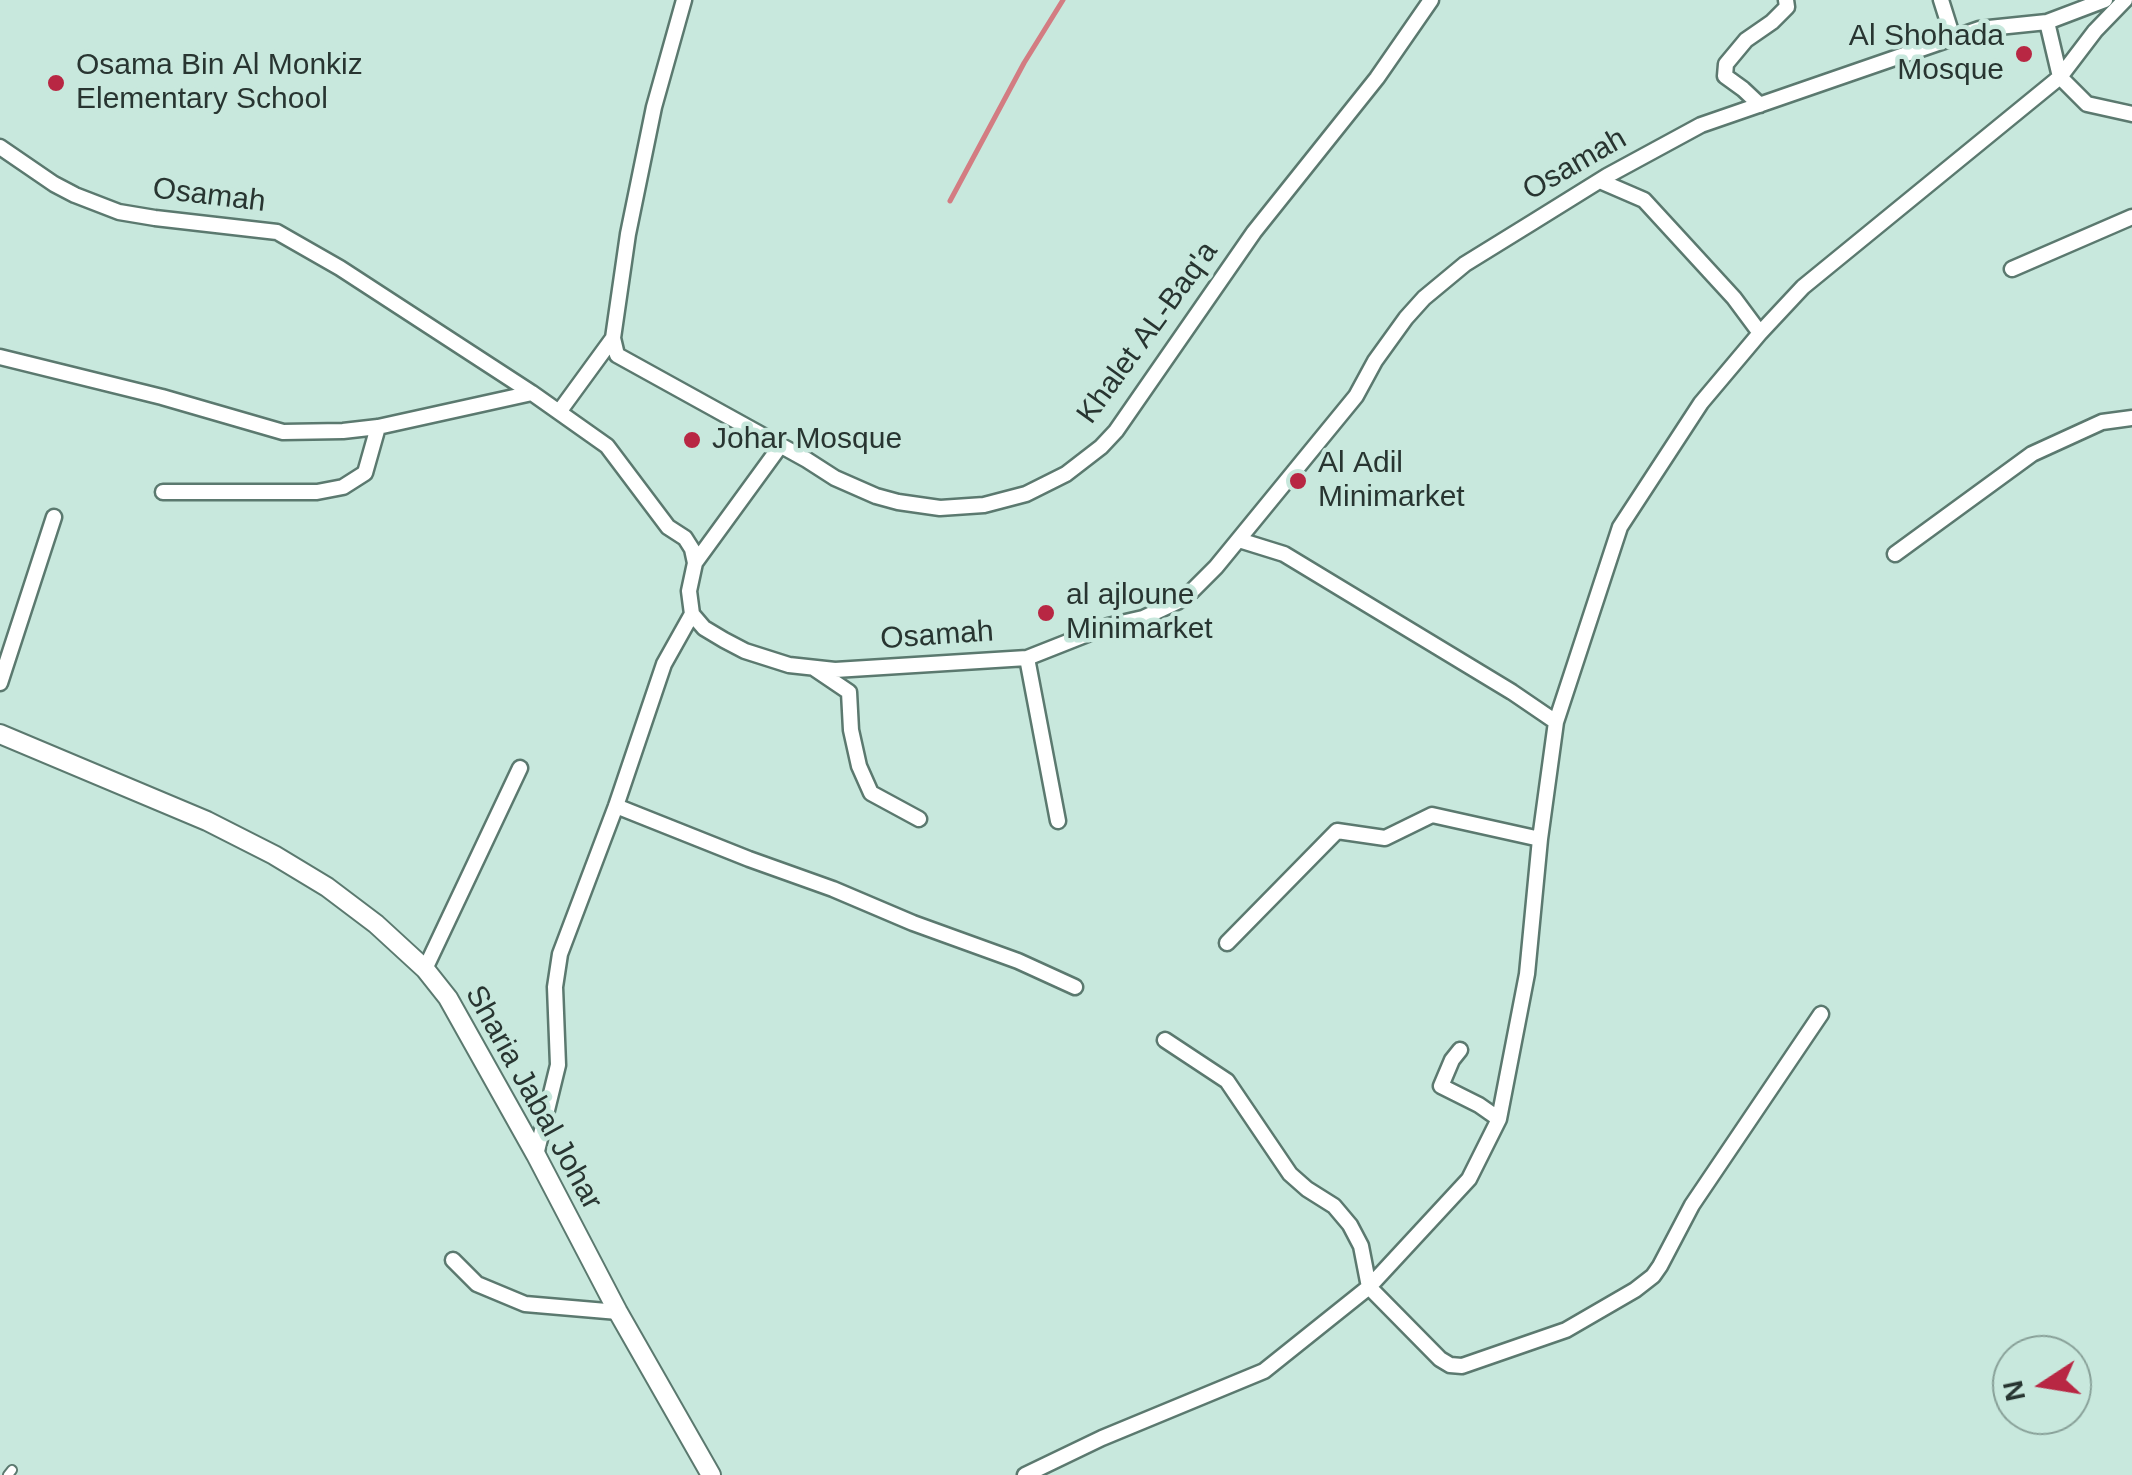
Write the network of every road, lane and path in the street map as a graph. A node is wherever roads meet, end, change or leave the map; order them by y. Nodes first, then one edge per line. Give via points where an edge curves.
1 (684, 0) edge
2 (1431, 0) edge
3 (1786, 0) edge
4 (1941, 0) edge
5 (2105, 0) edge
6 (2126, 0) edge
7 (2048, 22) junction
8 (1952, 38) junction
9 (2060, 77) junction
10 (1760, 105) junction
11 (2132, 114) edge
12 (0, 148) edge
13 (1600, 181) junction
14 (2132, 217) edge
15 (2012, 269) dead end
16 (1760, 333) junction
17 (614, 338) junction
18 (0, 358) edge
19 (532, 393) junction
20 (559, 412) junction
21 (2132, 418) edge
22 (378, 427) junction
23 (782, 445) junction
24 (164, 492) dead end
25 (54, 517) dead end
26 (1239, 540) junction
27 (1896, 554) dead end
28 (695, 563) junction
29 (692, 614) junction
30 (1026, 658) junction
31 (815, 668) junction
32 (0, 683) edge
33 (1556, 722) junction
34 (0, 734) edge
35 (520, 768) dead end
36 (616, 806) junction
37 (920, 819) dead end
38 (1058, 822) dead end
39 (1540, 839) junction
40 (1227, 943) dead end
41 (424, 969) junction
42 (1075, 988) dead end
43 (1820, 1014) dead end
44 (1165, 1040) dead end
45 (1460, 1050) dead end
46 (1500, 1119) junction
47 (536, 1156) junction
48 (453, 1260) dead end
49 (1369, 1286) junction
50 (618, 1312) junction
51 (711, 1475) edge
52 (1025, 1475) edge

1 - 17 street via 654,107
2 - 23 street, Khalet AL-Baq'a via 1254,232 1132,411 1075,468 1005,501 940,508 855,488
3 - 10 street via 1787,7 1726,64 1725,76
4 - 8 street
5 - 7 street, Osamah
6 - 9 street
7 - 8 street, Osamah
7 - 9 street
8 - 10 street, Osamah
9 - 11 street via 2086,104
9 - 16 street via 1803,287
10 - 13 street, Osamah via 1701,125
12 - 19 street, Osamah via 64,190 119,212 277,232
13 - 16 street via 1644,200
13 - 26 street, Osamah via 1465,264 1424,298 1356,396
14 - 15 street
16 - 33 street via 1700,403 1620,527
17 - 20 street
17 - 23 street, Khalet AL-Baq'a via 617,354
18 - 22 street via 283,432
19 - 20 street, Osamah
19 - 22 street
20 - 28 street, Osamah via 607,446 668,527 685,538
21 - 27 street via 2102,422 2032,454
22 - 24 street via 365,474 343,486 317,492
23 - 28 street
25 - 32 street
26 - 30 street, Osamah via 1177,602
26 - 33 street via 1284,554
28 - 29 street
29 - 31 street, Osamah via 745,650
29 - 36 street via 664,664
30 - 31 street, Osamah
30 - 38 street
31 - 37 street via 849,692 851,730 871,792
33 - 39 street
34 - 41 street, Sharia Jabal Johar via 274,855 376,924
35 - 41 street
36 - 42 street via 1018,960
36 - 47 street via 560,954 558,1065
39 - 40 street via 1432,815 1385,838 1337,831
39 - 46 street via 1527,974
41 - 47 street, Sharia Jabal Johar via 448,998
43 - 49 street via 1644,1285 1566,1330 1462,1366 1440,1359
44 - 49 street via 1227,1081 1290,1174 1343,1215 1361,1246
45 - 46 street via 1441,1086
46 - 49 street via 1470,1179
47 - 50 street, Sharia Jabal Johar
48 - 50 street via 477,1284 525,1304
49 - 52 street via 1264,1371
50 - 51 street, Sharia Jabal Johar

